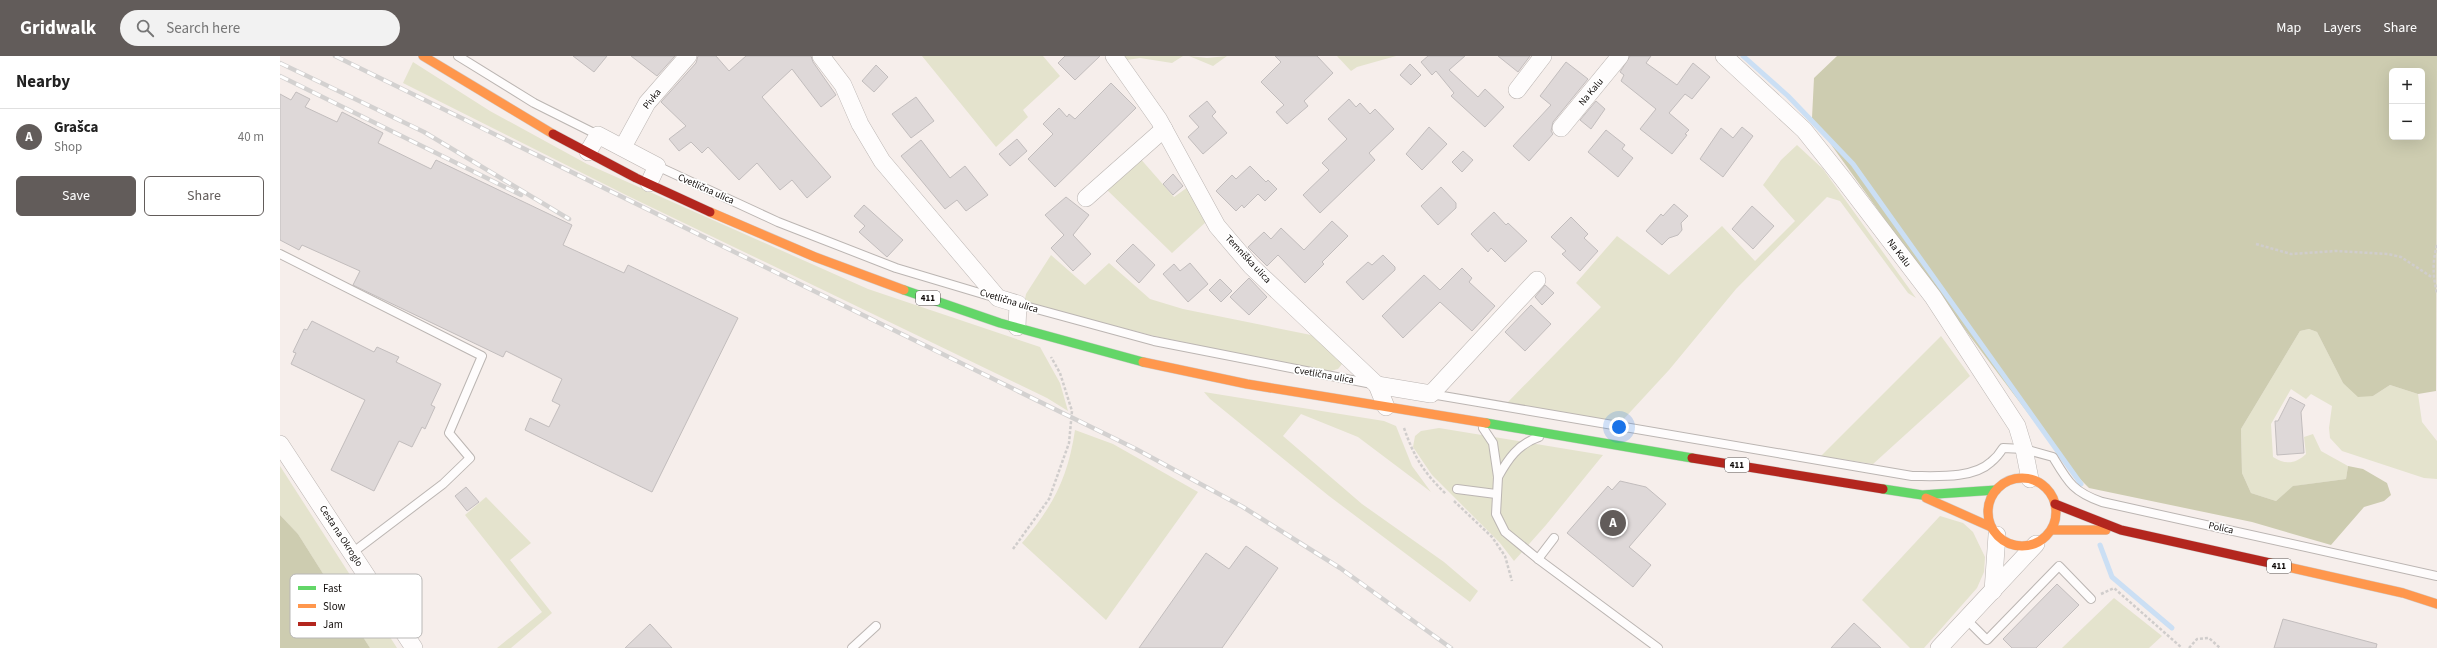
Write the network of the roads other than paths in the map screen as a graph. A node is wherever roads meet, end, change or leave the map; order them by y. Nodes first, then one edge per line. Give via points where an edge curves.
1 (423, 56) edge
2 (458, 56) edge
3 (688, 56) edge
4 (821, 56) edge
5 (1114, 56) edge
6 (1543, 56) edge
7 (1620, 56) edge
8 (1724, 56) edge
9 (1517, 90) dead end
10 (1561, 128) dead end
11 (1164, 129) junction
12 (598, 135) junction
13 (623, 147) junction
14 (588, 152) junction
15 (657, 166) junction
16 (649, 183) junction
17 (1086, 198) dead end
18 (280, 254) edge
19 (1537, 280) dead end
20 (998, 298) junction
21 (1018, 304) junction
22 (1017, 327) junction
23 (1377, 385) junction
24 (1431, 394) junction
25 (1386, 407) junction
26 (1474, 422) junction
27 (1551, 434) junction
28 (280, 444) edge
29 (2024, 449) junction
30 (1498, 477) junction
31 (2030, 479) junction
32 (1456, 489) dead end
33 (1996, 490) junction
34 (1496, 494) junction
35 (1922, 495) junction
36 (2055, 504) junction
37 (2052, 530) junction
38 (2121, 530) junction
39 (1994, 531) junction
40 (1554, 538) dead end
41 (2036, 544) junction
42 (352, 553) junction
43 (1538, 559) junction
44 (366, 574) edge
45 (2437, 576) edge
46 (1993, 591) junction
47 (2092, 599) road end
48 (2437, 604) edge
49 (1966, 619) junction
50 (876, 626) dead end
51 (407, 638) edge
52 (414, 648) edge
53 (852, 648) edge
54 (1658, 648) edge
55 (1939, 648) edge

1 - 14 main road, 411 via 497,102
2 - 12 lane via 534,103
3 - 13 street, Pivka via 647,104
4 - 20 street via 843,85 860,124 882,161
5 - 11 street, Temniška ulica
6 - 9 street
7 - 10 street, Na Kalu
8 - 29 street, Na Kalu via 1804,130 1843,179 1933,297 2017,426
11 - 17 street
11 - 23 street, Temniška ulica via 1217,226 1251,266
12 - 13 street
12 - 14 street
13 - 15 street
14 - 16 main road, 411
15 - 16 street
15 - 20 lane, Cvetlična ulica via 778,222 896,268
16 - 22 main road, 411 via 749,230 844,268 977,316
18 - 42 lane via 482,356 449,433 470,458 443,484
19 - 24 street
20 - 21 street, Cvetlična ulica
21 - 22 street
21 - 23 lane, Cvetlična ulica via 1154,341
22 - 25 main road, 411 via 1193,374
23 - 24 street
23 - 25 street
24 - 29 lane, Polica via 1912,476 1972,472 1990,463 2004,448
25 - 26 main road, 411
26 - 27 main road, 411
26 - 30 lane via 1488,433 1493,443
27 - 30 lane via 1537,437 1520,447 1507,461
27 - 35 main road, 411
28 - 42 street, Cesta na Okroglo
29 - 31 street, Na Kalu
29 - 45 lane, Polica via 2053,457 2066,479 2082,496
30 - 34 lane
31 - 33 main road, 411 via 2012,480
31 - 36 main road via 2046,488
32 - 34 lane
33 - 35 main road, 411
33 - 39 main road via 1988,508
34 - 43 lane via 1496,514 1505,532
35 - 39 main road, 411
36 - 37 main road via 2056,517
36 - 38 main road, 411
37 - 38 main road, 411
37 - 41 main road
38 - 48 main road, 411 via 2403,593
39 - 41 main road, 411 via 2015,545
39 - 46 street
40 - 43 lane
41 - 46 street
42 - 44 street, Cesta na Okroglo
43 - 54 lane
46 - 49 street
47 - 49 lane via 2059,566 1987,640
49 - 55 street
50 - 53 lane
51 - 52 street, Cesta na Okroglo

